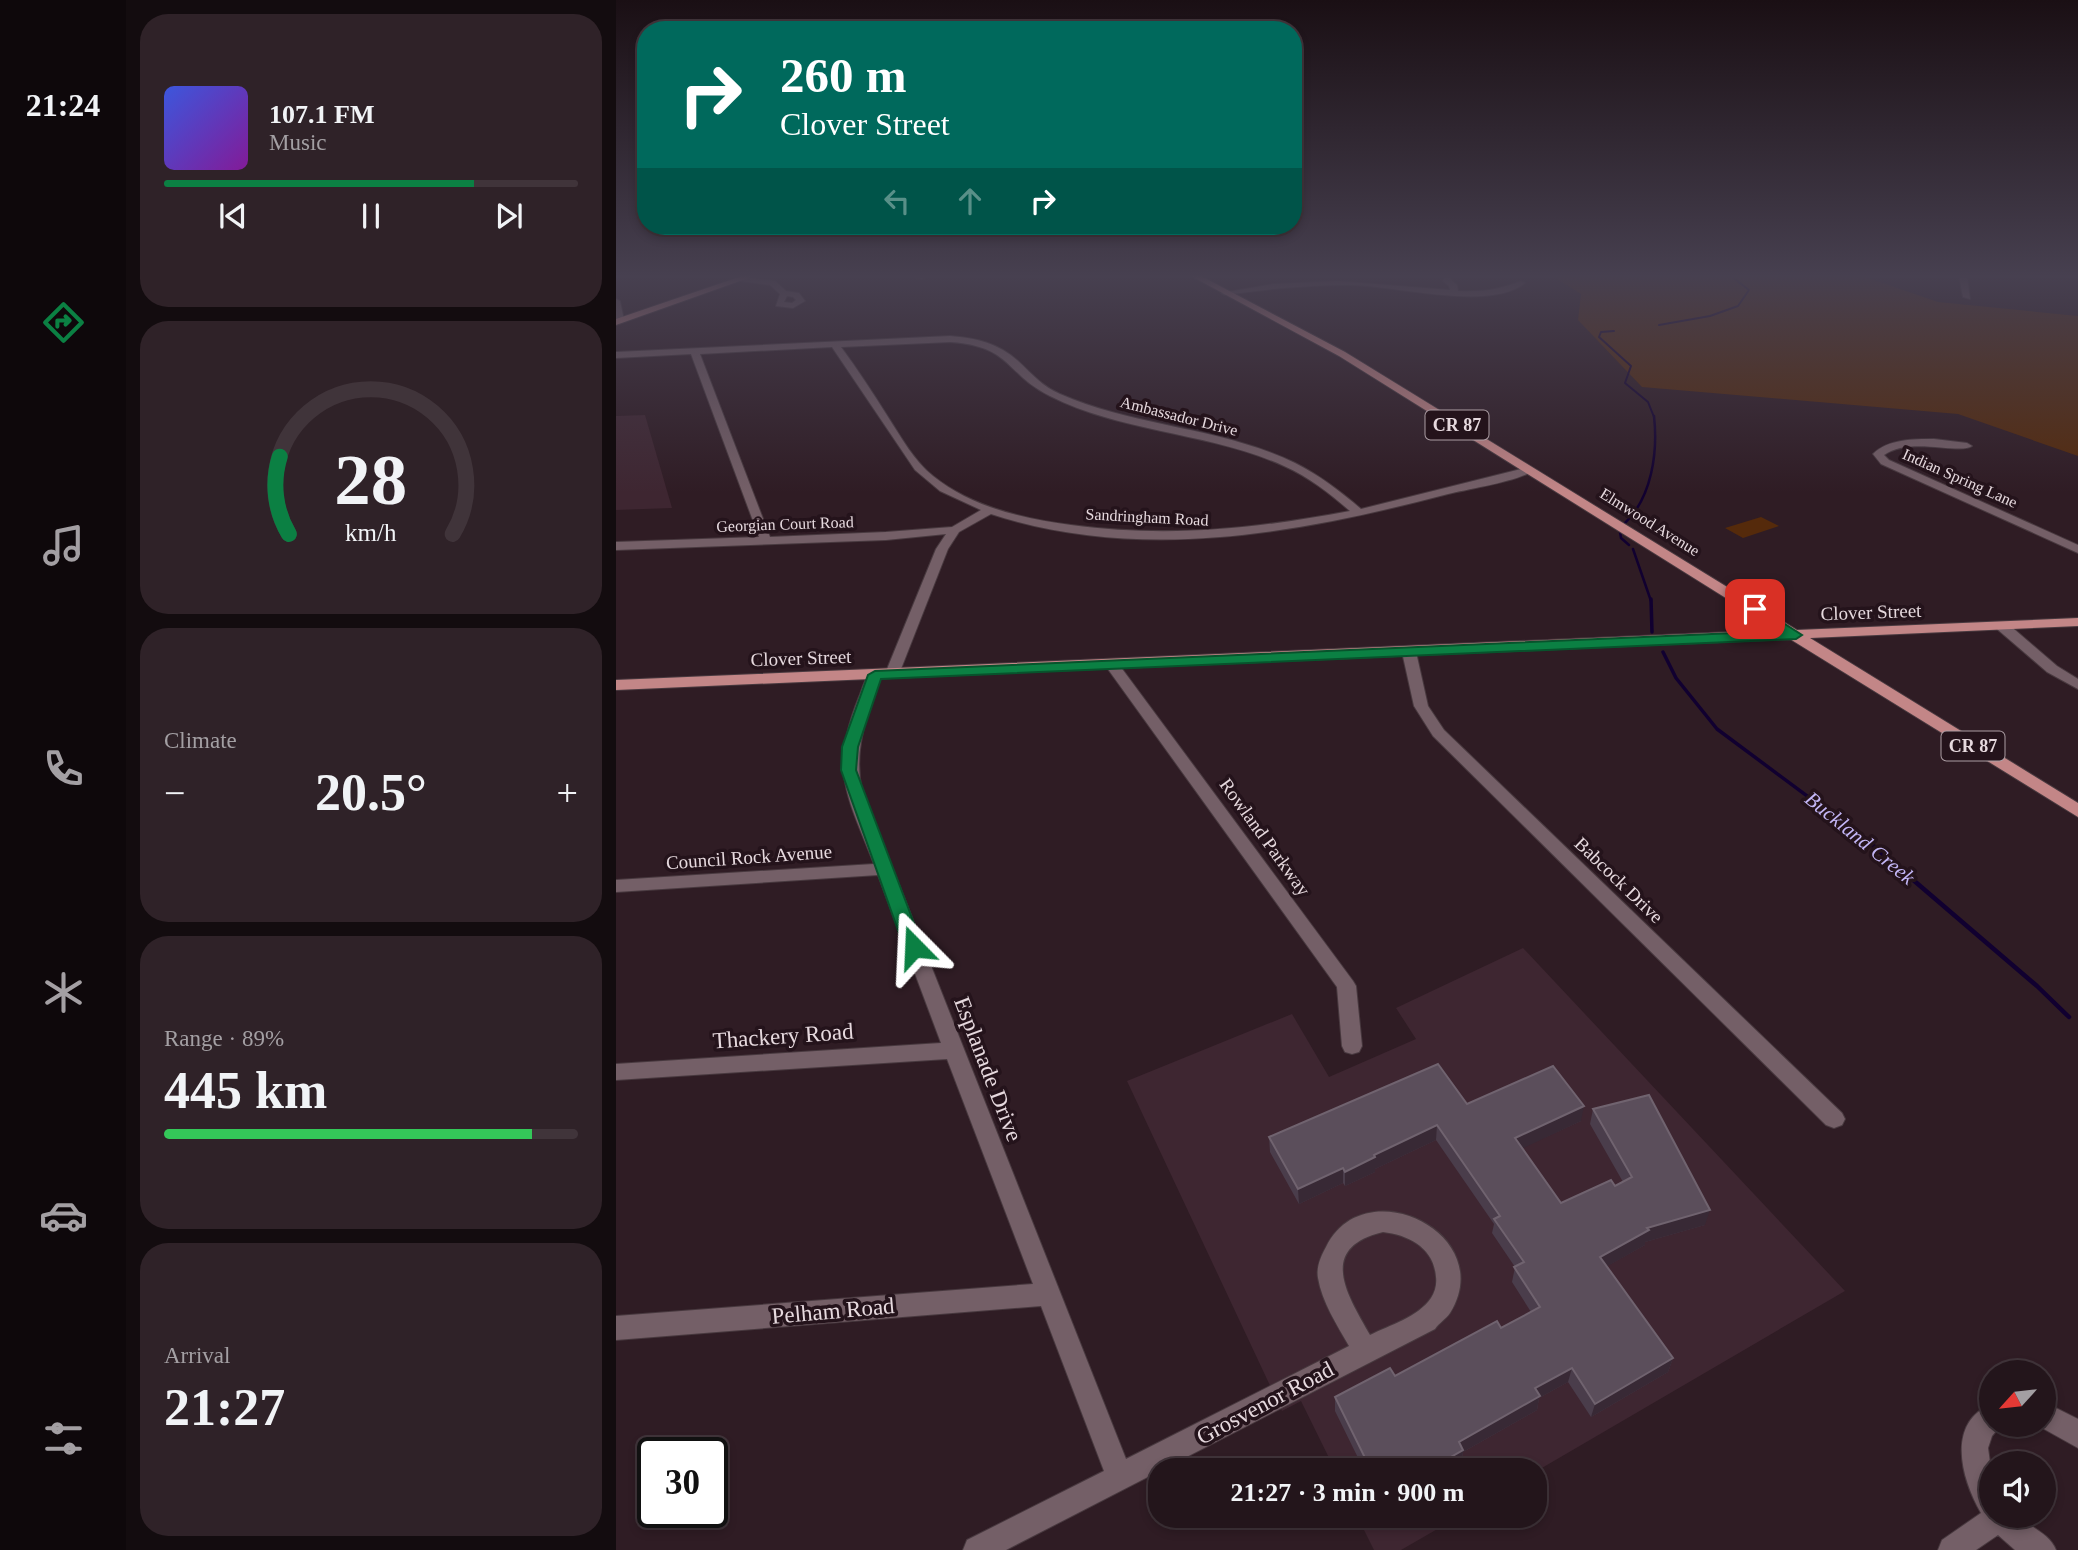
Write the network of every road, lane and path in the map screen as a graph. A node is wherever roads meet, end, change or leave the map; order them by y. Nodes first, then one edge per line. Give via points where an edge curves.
1 (768, 348) edge
2 (837, 348) edge
3 (994, 348) edge
4 (1334, 348) edge
5 (695, 352) junction
6 (616, 355) edge
7 (1967, 446) dead end
8 (1529, 470) junction
9 (990, 510) junction
10 (1359, 513) junction
11 (955, 530) junction
12 (766, 541) junction
13 (616, 546) edge
14 (2078, 549) edge
15 (2078, 622) edge
16 (2002, 626) junction
17 (1796, 635) junction
18 (1409, 652) junction
19 (1112, 665) junction
20 (884, 674) junction
21 (616, 685) edge
22 (2078, 685) edge
23 (2078, 811) edge
24 (884, 869) junction
25 (616, 886) edge
26 (1352, 1045) dead end
27 (953, 1049) junction
28 (616, 1072) edge
29 (1834, 1119) dead end
30 (1050, 1294) junction
31 (616, 1328) edge
32 (1365, 1351) junction
33 (2056, 1420) edge
34 (1979, 1429) edge
35 (2078, 1435) edge
36 (1120, 1478) junction
37 (1979, 1482) edge
38 (1979, 1527) edge
39 (2011, 1528) edge
40 (977, 1550) edge
41 (1952, 1550) edge
42 (2042, 1550) edge

1 - 5 street, Ambassador Drive
2 - 9 street, Sandringham Road via 918,467 950,492
3 - 10 street, Ambassador Drive via 1055,396 1097,412 1277,459 1322,483
4 - 8 main road, Elmwood Avenue / CR 87
5 - 6 street, Ambassador Drive
5 - 12 street
7 - 14 street, Indian Spring Lane via 1928,442 1887,448 1878,454 1885,462
8 - 10 street, Sandringham Road
8 - 17 main road, Elmwood Avenue / CR 87
9 - 10 street, Sandringham Road via 1070,529 1170,537 1267,531
9 - 11 street
11 - 12 street, Georgian Court Road
11 - 20 street, Esplanade Drive
12 - 13 street, Georgian Court Road
15 - 16 main road, Clover Street
16 - 17 main road, Clover Street
16 - 22 street
17 - 18 main road, Clover Street
17 - 23 main road, Elmwood Avenue / CR 87
18 - 19 main road, Clover Street
18 - 29 street, Babcock Drive via 1421,706 1438,733
19 - 20 main road, Clover Street
19 - 26 street, Rowland Parkway via 1346,986
20 - 21 main road, Clover Street
20 - 24 street, Esplanade Drive via 850,747 849,770
24 - 25 street, Council Rock Avenue
24 - 27 street, Esplanade Drive
27 - 28 street, Thackery Road
27 - 30 street, Esplanade Drive
30 - 31 street, Pelham Road
30 - 36 street, Esplanade Drive
32 - 32 street, Grosvenor Road via 1426,1320 1441,1305 1448,1286 1447,1264 1434,1240 1411,1225 1381,1221 1356,1227 1334,1250 1329,1277
32 - 36 street, Grosvenor Road
33 - 35 street
34 - 37 street via 1973,1444
36 - 40 street, Grosvenor Road
38 - 41 street
39 - 42 street

